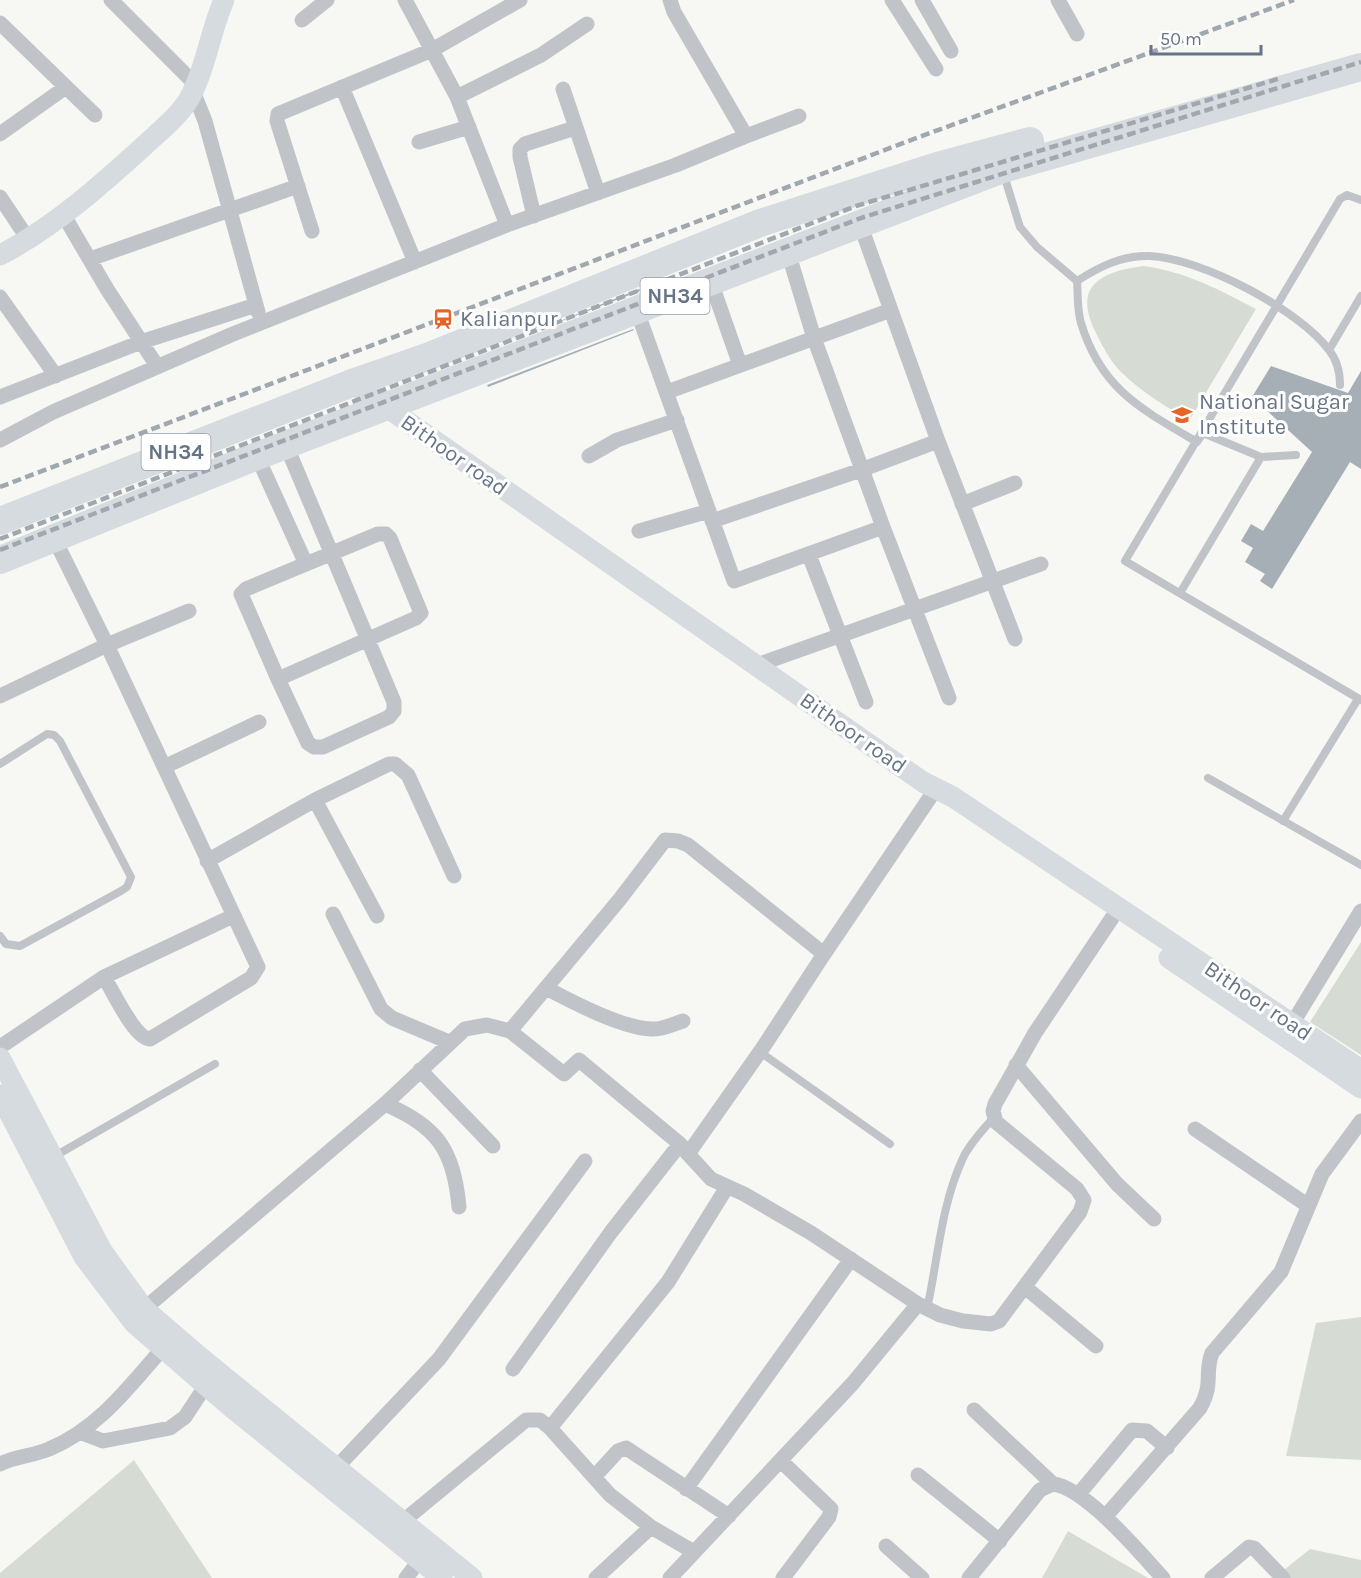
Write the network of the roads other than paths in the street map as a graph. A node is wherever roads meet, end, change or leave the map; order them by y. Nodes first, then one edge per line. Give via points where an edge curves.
1 (111, 0) edge
2 (224, 0) edge
3 (327, 0) edge
4 (405, 0) edge
5 (520, 0) edge
6 (670, 0) edge
7 (892, 0) edge
8 (922, 0) edge
9 (1058, 0) edge
10 (302, 20) dead end
11 (587, 24) dead end
12 (1, 27) edge
13 (1077, 34) dead end
14 (1361, 48) edge
15 (432, 50) junction
16 (951, 51) dead end
17 (1361, 67) edge
18 (936, 69) dead end
19 (66, 87) junction
20 (342, 87) junction
21 (195, 88) junction
22 (563, 89) dead end
23 (457, 97) junction
24 (95, 115) dead end
25 (799, 116) dead end
26 (469, 127) junction
27 (575, 128) junction
28 (0, 134) edge
29 (746, 136) junction
30 (419, 142) dead end
31 (1000, 160) junction
32 (298, 186) junction
33 (598, 193) junction
34 (0, 197) edge
35 (1361, 200) edge
36 (230, 210) junction
37 (63, 214) junction
38 (534, 216) junction
39 (860, 224) junction
40 (507, 225) junction
41 (312, 231) dead end
42 (28, 239) junction
43 (788, 252) junction
44 (0, 255) edge
45 (90, 259) junction
46 (415, 262) junction
47 (1077, 281) junction
48 (711, 282) junction
49 (1361, 296) edge
50 (0, 297) edge
51 (256, 304) junction
52 (1278, 305) junction
53 (891, 310) junction
54 (637, 311) junction
55 (261, 323) junction
56 (814, 338) junction
57 (141, 342) junction
58 (1329, 350) junction
59 (740, 365) junction
60 (157, 366) junction
61 (56, 376) junction
62 (352, 383) junction
63 (1340, 385) dead end
64 (667, 392) junction
65 (0, 397) edge
66 (387, 408) junction
67 (677, 420) junction
68 (0, 440) edge
69 (938, 441) junction
70 (1197, 442) junction
71 (286, 445) junction
72 (1296, 455) dead end
73 (257, 456) junction
74 (589, 456) dead end
75 (1261, 457) junction
76 (861, 470) junction
77 (1015, 483) dead end
78 (962, 504) junction
79 (711, 516) junction
80 (0, 521) edge
81 (883, 527) junction
82 (639, 531) dead end
83 (54, 538) junction
84 (330, 554) junction
85 (809, 555) junction
86 (0, 560) edge
87 (306, 564) junction
88 (1041, 564) dead end
89 (993, 582) junction
90 (1180, 593) junction
91 (916, 608) junction
92 (189, 612) dead end
93 (839, 634) junction
94 (367, 638) junction
95 (1015, 639) dead end
96 (107, 645) junction
97 (757, 665) junction
98 (278, 679) junction
99 (0, 696) edge
100 (949, 698) dead end
101 (1360, 699) edge
102 (866, 702) dead end
103 (259, 722) dead end
104 (0, 764) edge
105 (164, 767) junction
106 (1208, 778) dead end
107 (928, 788) junction
108 (315, 800) junction
109 (1283, 821) junction
110 (207, 861) junction
111 (1361, 865) edge
112 (454, 876) dead end
113 (1361, 911) edge
114 (333, 914) dead end
115 (233, 916) junction
116 (377, 916) dead end
117 (1112, 918) junction
118 (0, 936) edge
119 (824, 954) junction
120 (104, 977) junction
121 (546, 988) junction
122 (683, 1021) dead end
123 (1292, 1024) junction
124 (510, 1030) junction
125 (449, 1042) junction
126 (0, 1047) edge
127 (760, 1052) junction
128 (0, 1058) edge
129 (215, 1064) dead end
130 (1016, 1065) junction
131 (420, 1070) junction
132 (1361, 1070) edge
133 (1361, 1089) edge
134 (0, 1095) edge
135 (385, 1104) junction
136 (994, 1117) junction
137 (1361, 1121) edge
138 (1195, 1129) dead end
139 (890, 1143) dead end
140 (492, 1146) dead end
141 (684, 1149) junction
142 (53, 1157) junction
143 (585, 1161) dead end
144 (726, 1187) junction
145 (1307, 1205) junction
146 (459, 1207) dead end
147 (1154, 1219) dead end
148 (851, 1259) junction
149 (1026, 1288) junction
150 (923, 1306) junction
151 (144, 1309) junction
152 (1096, 1346) dead end
153 (163, 1348) junction
154 (513, 1369) dead end
155 (206, 1385) junction
156 (974, 1410) dead end
157 (550, 1428) junction
158 (82, 1433) junction
159 (1167, 1448) junction
160 (781, 1461) junction
161 (0, 1464) edge
162 (336, 1468) junction
163 (918, 1475) dead end
164 (595, 1476) junction
165 (1053, 1484) junction
166 (686, 1489) junction
167 (1077, 1495) junction
168 (729, 1516) junction
169 (1105, 1517) junction
170 (402, 1522) junction
171 (651, 1527) junction
172 (1000, 1541) junction
173 (886, 1546) dead end
174 (694, 1552) junction
175 (426, 1553) junction
176 (406, 1578) edge
177 (442, 1578) edge
178 (472, 1578) edge
179 (596, 1578) edge
180 (670, 1578) edge
181 (783, 1578) edge
182 (922, 1578) edge
183 (969, 1578) edge
184 (1163, 1578) edge
185 (1212, 1578) edge
186 (1283, 1578) edge

1 - 21 street
2 - 21 street
3 - 10 street
4 - 15 street
5 - 15 street
6 - 29 street
7 - 18 street
8 - 16 street
9 - 13 street
11 - 23 street via 541,55
12 - 19 street
14 - 31 highway, NH34
15 - 20 street
15 - 23 street
17 - 31 highway, NH34
19 - 24 street
19 - 28 street
20 - 32 street via 277,115
20 - 46 street
21 - 36 street
21 - 37 street via 164,127
22 - 27 street
23 - 26 street
25 - 29 street
26 - 30 street
26 - 40 street
27 - 33 street
27 - 38 street via 520,148
29 - 33 street
31 - 39 highway, NH34
31 - 47 lane via 1020,227
31 - 62 highway, NH34 via 937,166 760,223 437,353
32 - 36 street
32 - 41 street
33 - 38 street
34 - 42 street
35 - 52 lane via 1347,195 1340,199
36 - 45 street
36 - 51 street
37 - 42 street
37 - 45 street
38 - 40 street
39 - 43 highway, NH34
39 - 53 street
40 - 46 street
42 - 44 street
43 - 48 highway, NH34
43 - 56 street
45 - 57 street
46 - 55 street
47 - 52 lane via 1105,263 1148,256 1179,261 1226,278
47 - 70 lane via 1080,321 1098,366 1141,408
48 - 54 highway, NH34
48 - 59 street
49 - 58 lane
50 - 61 street
51 - 55 street
51 - 57 street
52 - 58 lane
52 - 70 lane
53 - 56 street
53 - 69 street
54 - 64 street
54 - 66 highway, NH34
55 - 60 street
56 - 59 street
56 - 76 street
57 - 60 street
57 - 61 street
58 - 63 lane via 1340,371
59 - 64 street
60 - 68 street
61 - 65 street
62 - 66 street, Bithoor road
62 - 80 highway, NH34
64 - 67 street
66 - 71 highway, NH34
66 - 97 street, Bithoor road
67 - 74 street via 617,440
67 - 79 street
69 - 76 street
69 - 78 street
70 - 75 lane via 1203,433
70 - 90 lane via 1125,561
71 - 73 highway, NH34
71 - 84 street
72 - 75 lane
73 - 83 highway, NH34
73 - 87 street
75 - 90 lane
76 - 79 street
76 - 81 street
77 - 78 street
78 - 89 street
79 - 82 street
79 - 85 street via 734,581
81 - 85 street
81 - 91 street
83 - 86 highway, NH34
83 - 96 street
84 - 87 street
84 - 94 street
84 - 94 street via 386,534 420,606 421,613 416,618
85 - 93 street
87 - 98 street via 241,594
88 - 89 street
89 - 91 street
89 - 95 street
90 - 101 lane
91 - 93 street
91 - 100 street
92 - 96 street
93 - 97 street
93 - 102 street
94 - 98 street
94 - 98 street via 394,702 389,717 323,747 314,747 308,743
96 - 99 street
96 - 105 street
97 - 107 street, Bithoor road
101 - 109 lane
103 - 105 street
104 - 118 lane via 47,734 54,735 131,877 122,891 20,946 6,944
105 - 110 street
106 - 109 lane
107 - 117 street via 946,807
107 - 119 street
107 - 123 street, Bithoor road via 953,797
108 - 110 street
108 - 112 street via 388,764 399,765 408,774
108 - 116 street
109 - 111 lane
110 - 115 street
113 - 123 street
114 - 125 street via 381,1009 392,1018
115 - 120 street
115 - 120 street via 257,963 254,975 154,1038 145,1039 136,1031
117 - 130 street
117 - 133 street
119 - 121 street via 688,846 670,839 665,840
119 - 127 street
120 - 126 street
121 - 122 street via 642,1028 656,1029
121 - 124 street
123 - 132 street, Bithoor road
124 - 125 street via 474,1026
124 - 141 street via 564,1074 579,1060
125 - 131 street
127 - 139 lane
127 - 141 street
128 - 142 street
129 - 142 lane
130 - 136 street via 995,1104
130 - 147 street via 1117,1184
131 - 135 street
131 - 140 street
134 - 153 street via 84,1257 134,1323
135 - 146 street via 423,1123 435,1139 452,1167
135 - 151 street
136 - 149 street via 1005,1131 1077,1189 1083,1200 1080,1212
136 - 150 lane via 969,1147 958,1173
137 - 145 street via 1322,1174
138 - 145 street
141 - 144 street via 704,1172
141 - 154 street via 611,1232
142 - 151 street via 102,1251
143 - 162 street via 439,1359
144 - 148 street
144 - 157 street via 668,1282
145 - 159 street via 1287,1262 1274,1283 1212,1353 1206,1397
148 - 150 street
148 - 166 street
149 - 150 street via 1007,1314 991,1324 952,1319
149 - 152 street
150 - 160 street
151 - 162 street
153 - 155 street
153 - 158 street
155 - 158 street via 185,1417 170,1428 103,1442
155 - 175 street
156 - 165 street
157 - 164 street
157 - 170 street via 535,1419 526,1420
158 - 161 street via 48,1450
159 - 167 street via 1147,1431 1132,1430
159 - 169 street
160 - 168 street
160 - 181 street via 831,1509 829,1518
162 - 170 street
163 - 172 street
164 - 166 street via 623,1448
164 - 171 street via 610,1495
165 - 167 street
165 - 172 street via 1040,1490
166 - 168 street
167 - 169 street
168 - 174 street
169 - 184 street
170 - 175 street
171 - 174 street
171 - 179 street
172 - 183 street
173 - 182 street
174 - 180 street
175 - 176 street
175 - 177 street
175 - 178 street
185 - 186 street via 1249,1547

